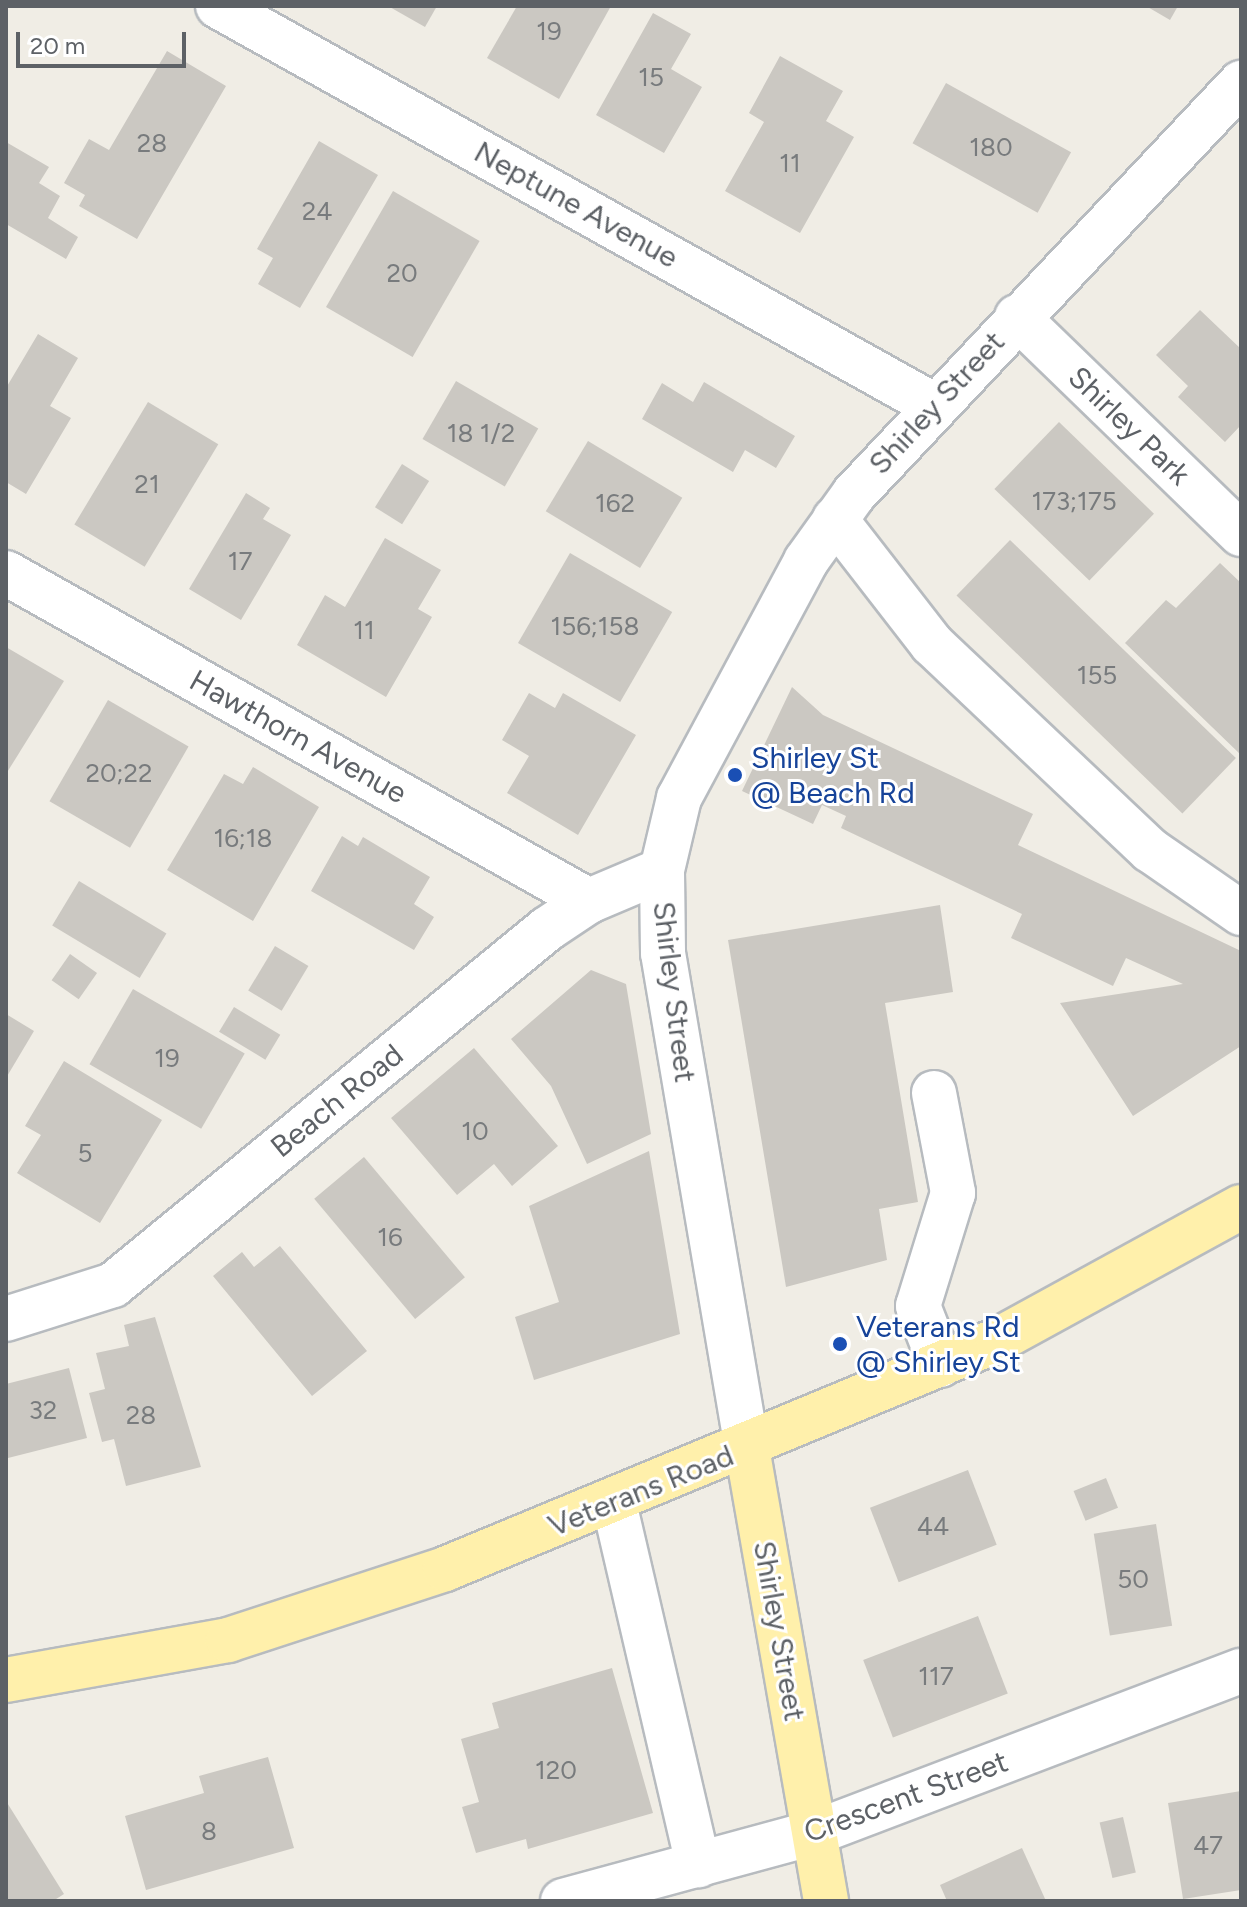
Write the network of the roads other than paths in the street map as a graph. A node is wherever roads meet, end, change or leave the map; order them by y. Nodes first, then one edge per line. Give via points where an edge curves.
1 (218, 6) edge
2 (1241, 83) edge
3 (1017, 317) junction
4 (933, 405) junction
5 (835, 519) junction
6 (1241, 534) edge
7 (6, 573) edge
8 (662, 870) junction
9 (589, 901) junction
10 (1241, 913) edge
11 (934, 1093) dead end
12 (1241, 1207) edge
13 (10, 1309) edge
14 (941, 1365) junction
15 (747, 1448) junction
16 (614, 1503) junction
17 (1241, 1671) edge
18 (6, 1680) edge
19 (814, 1833) junction
20 (698, 1865) junction
21 (563, 1901) edge
22 (826, 1901) edge

1 - 4 street, Neptune Avenue
2 - 3 street, Shirley Street
3 - 4 street, Shirley Street
3 - 6 street, Shirley Park
4 - 5 street, Shirley Street
5 - 8 street, Shirley Street via 697,754 671,820
5 - 10 street via 932,644 1150,850
7 - 9 street, Hawthorn Avenue
8 - 9 street, Beach Road
8 - 15 street, Shirley Street via 663,953
9 - 13 street, Beach Road via 547,929 113,1285
11 - 14 street via 953,1193 918,1306
12 - 14 main road, Veterans Road via 1106,1286
14 - 15 main road, Veterans Road
15 - 16 main road, Veterans Road
15 - 19 main road, Shirley Street
16 - 18 main road, Veterans Road via 293,1622 161,1656
16 - 20 street
17 - 19 street, Crescent Street
19 - 20 street, Crescent Street
19 - 22 main road, Shirley Street
20 - 21 street, Crescent Street

